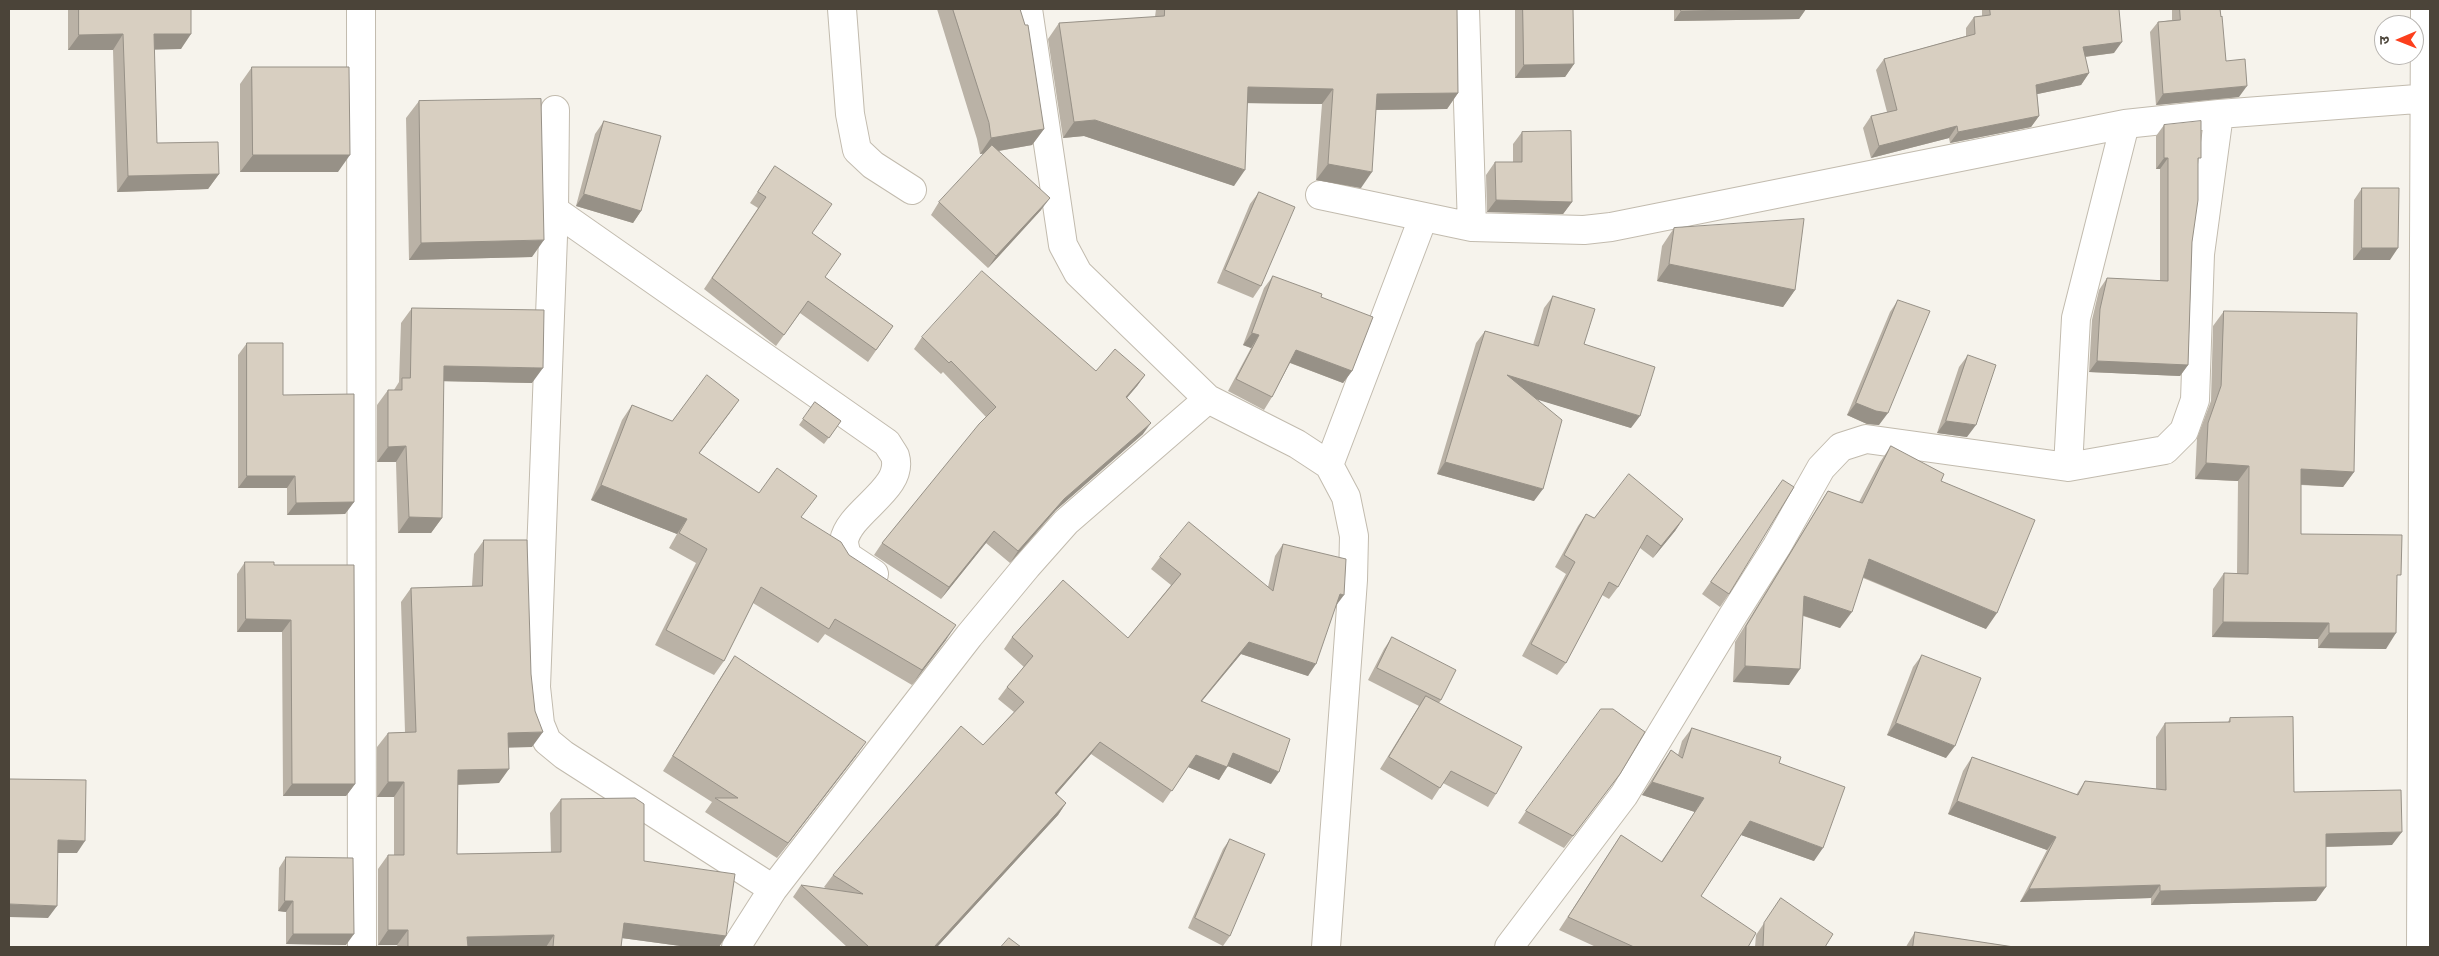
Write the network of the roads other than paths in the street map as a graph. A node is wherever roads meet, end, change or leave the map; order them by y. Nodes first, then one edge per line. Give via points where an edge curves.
1 (361, 9) edge
2 (842, 9) edge
3 (1028, 9) edge
4 (1465, 9) edge
5 (2425, 9) edge
6 (2427, 98) edge
7 (555, 110) dead end
8 (2219, 114) junction
9 (2125, 124) junction
10 (912, 190) dead end
11 (1320, 195) dead end
12 (554, 210) junction
13 (1423, 218) junction
14 (1472, 227) junction
15 (1208, 399) junction
16 (1329, 465) junction
17 (2068, 467) junction
18 (897, 590) edge
19 (945, 621) edge
20 (969, 636) junction
21 (2426, 658) edge
22 (773, 889) junction
23 (362, 947) edge
24 (736, 947) edge
25 (1326, 947) edge
26 (1509, 947) edge
27 (2421, 947) edge

1 - 23 street
2 - 10 street via 850,114 857,150
3 - 15 street via 1063,245 1078,273
4 - 14 street
5 - 6 street
6 - 8 street
6 - 21 street
7 - 12 street
8 - 9 street
8 - 17 street via 2200,254 2195,400 2184,430 2165,450
9 - 14 street via 1611,227 1584,230
9 - 17 street via 2076,318
11 - 13 street
12 - 18 street via 887,443 895,457 894,472 888,485 851,525 844,542 847,556
12 - 22 street via 536,686 540,724 547,741 564,755
13 - 14 street
13 - 16 street
15 - 16 street via 1297,444
15 - 20 street via 1066,522
16 - 25 street via 1346,497 1354,545
17 - 26 street via 1866,440 1841,447 1821,468 1777,546 1624,795
19 - 20 street
20 - 22 street
21 - 27 street
22 - 24 street

